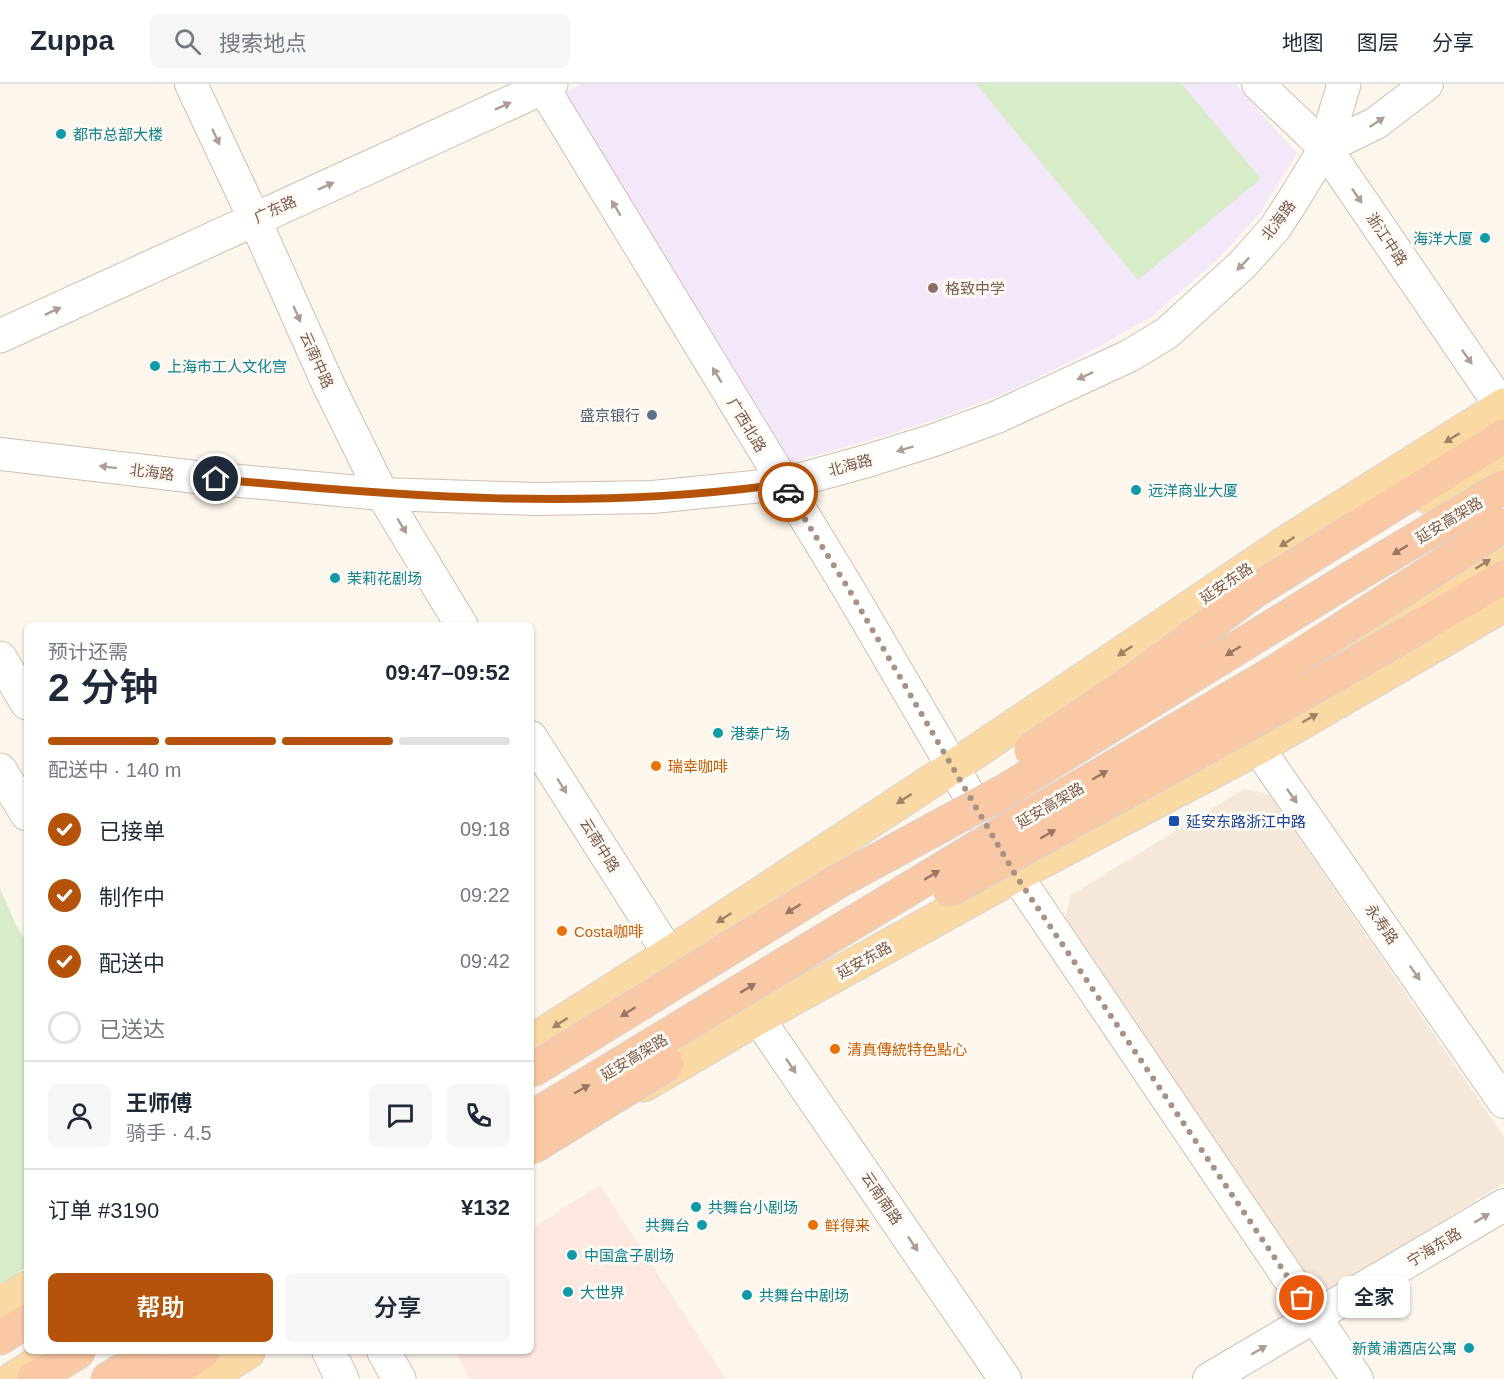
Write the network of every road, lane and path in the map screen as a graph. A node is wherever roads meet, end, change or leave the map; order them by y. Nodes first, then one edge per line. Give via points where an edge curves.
1 (191, 84) edge
2 (1258, 84) edge
3 (1344, 84) edge
4 (1427, 84) edge
5 (545, 85) edge
6 (1324, 148) junction
7 (254, 218) junction
8 (0, 336) edge
9 (1503, 415) edge
10 (0, 454) edge
11 (1504, 457) edge
12 (783, 484) junction
13 (1504, 487) edge
14 (382, 494) junction
15 (1504, 525) edge
16 (1504, 552) edge
17 (1504, 577) edge
18 (1504, 604) edge
19 (460, 622) edge
20 (0, 658) edge
21 (24, 698) edge
22 (534, 741) edge
23 (1258, 748) junction
24 (953, 767) junction
25 (0, 770) edge
26 (1204, 777) junction
27 (24, 809) edge
28 (1016, 876) junction
29 (837, 882) junction
30 (669, 954) junction
31 (758, 1018) junction
32 (534, 1040) edge
33 (534, 1069) edge
34 (1504, 1102) edge
35 (534, 1116) edge
36 (534, 1146) edge
37 (534, 1154) edge
38 (1504, 1205) edge
39 (24, 1290) edge
40 (0, 1304) edge
41 (1315, 1318) junction
42 (24, 1323) edge
43 (0, 1338) edge
44 (52, 1354) edge
45 (75, 1354) edge
46 (149, 1354) edge
47 (200, 1354) edge
48 (245, 1354) edge
49 (330, 1354) edge
50 (385, 1354) edge
51 (13, 1379) edge
52 (34, 1379) edge
53 (108, 1379) edge
54 (160, 1379) edge
55 (205, 1379) edge
56 (342, 1379) edge
57 (399, 1379) edge
58 (1005, 1379) edge
59 (1209, 1379) edge
60 (1358, 1379) edge

1 -> 7 street, 云南中路
2 - 6 street, 浙江中路
3 - 6 street
6 -> 4 street via 1376,123
7 -> 5 street, 广东路
12 -> 5 street, 广西北路
6 -> 9 street, 浙江中路
6 -> 12 street, 北海路 via 1275,228 1242,265 1167,333 1129,356 997,417 878,458
8 -> 7 street, 广东路
7 -> 14 street, 云南中路
9 -> 24 main road, 延安东路 via 1288,541
9 - 29 highway, bridge via 1132,682
14 -> 10 street, 北海路
11 - 24 main road, 延安东路 via 1344,549 1107,705
12 - 14 street, 北海路 via 653,497 536,499
12 - 24 street, 广西北路
13 -> 29 highway, 延安高架路, bridge via 1003,792
14 -> 19 street, 云南中路
35 -> 15 highway, 延安高架路, bridge via 1274,673
26 -> 16 main road, 延安东路 via 1327,665 1382,626
36 -> 17 highway, bridge via 924,905
23 -> 18 main road, 延安东路
20 - 21 street
22 -> 30 street, 云南中路
23 - 26 main road, 延安东路
23 -> 34 street, 永寿路
24 - 28 street, 广西北路
24 -> 30 main road, 延安东路
25 - 27 street
26 - 28 main road, 延安东路
28 - 31 main road, 延安东路
28 - 41 street, 广西北路
29 -> 33 highway, 延安高架路, bridge
30 -> 32 main road, 延安东路
31 - 37 main road, 延安东路
31 -> 58 street, 云南南路
41 -> 38 street, 宁海东路
39 - 40 main road
59 -> 41 street, 宁海东路
41 - 60 street, 广西北路
42 - 43 highway
44 - 51 main road
45 - 52 highway
46 - 53 highway
47 - 54 highway
48 - 55 main road
49 - 56 street
50 - 57 street

